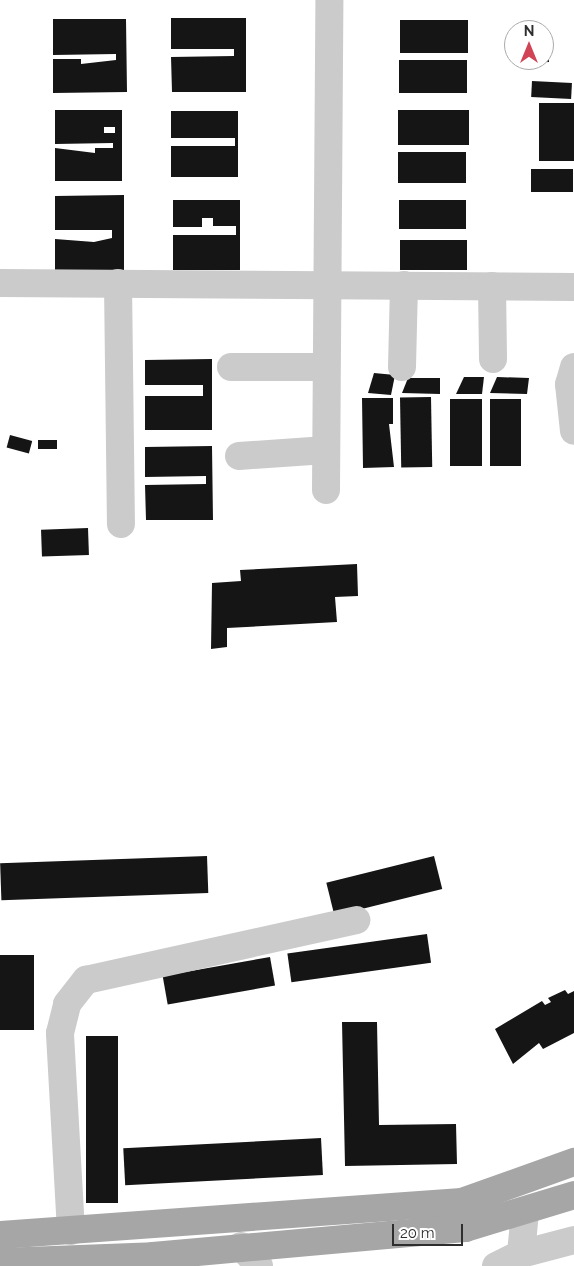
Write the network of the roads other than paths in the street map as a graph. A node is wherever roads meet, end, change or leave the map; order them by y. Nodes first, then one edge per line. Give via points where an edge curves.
1 (329, 0) edge
2 (0, 283) edge
3 (29, 283) junction
4 (118, 283) junction
5 (325, 285) junction
6 (404, 285) junction
7 (492, 286) junction
8 (574, 287) edge
9 (0, 292) edge
10 (494, 360) dead end
11 (231, 367) dead end
12 (326, 367) junction
13 (402, 367) dead end
14 (574, 367) edge
15 (574, 431) edge
16 (326, 450) junction
17 (239, 456) dead end
18 (326, 490) dead end
19 (121, 524) dead end
20 (356, 920) dead end
21 (574, 1162) edge
22 (574, 1195) edge
23 (525, 1212) junction
24 (71, 1231) junction
25 (0, 1235) edge
26 (574, 1240) edge
27 (241, 1246) junction
28 (521, 1254) junction
29 (153, 1261) edge
30 (0, 1262) edge
31 (75, 1262) edge
32 (109, 1262) edge
33 (259, 1266) edge
34 (496, 1266) edge

1 - 5 lane
2 - 3 lane
3 - 4 lane
3 - 9 lane
4 - 5 lane
4 - 19 lane
5 - 6 lane
5 - 12 lane
6 - 7 lane
6 - 13 lane
7 - 8 lane
7 - 10 lane
11 - 12 lane
12 - 16 lane
14 - 15 lane via 569,384
16 - 17 lane
16 - 18 lane
20 - 24 lane via 86,980 67,1004 60,1033
21 - 24 main road via 462,1202
22 - 23 main road
23 - 27 main road via 465,1228
23 - 28 lane
24 - 25 main road
26 - 28 lane
27 - 29 main road
27 - 33 lane
28 - 34 lane
29 - 32 main road
30 - 31 main road
31 - 32 main road

